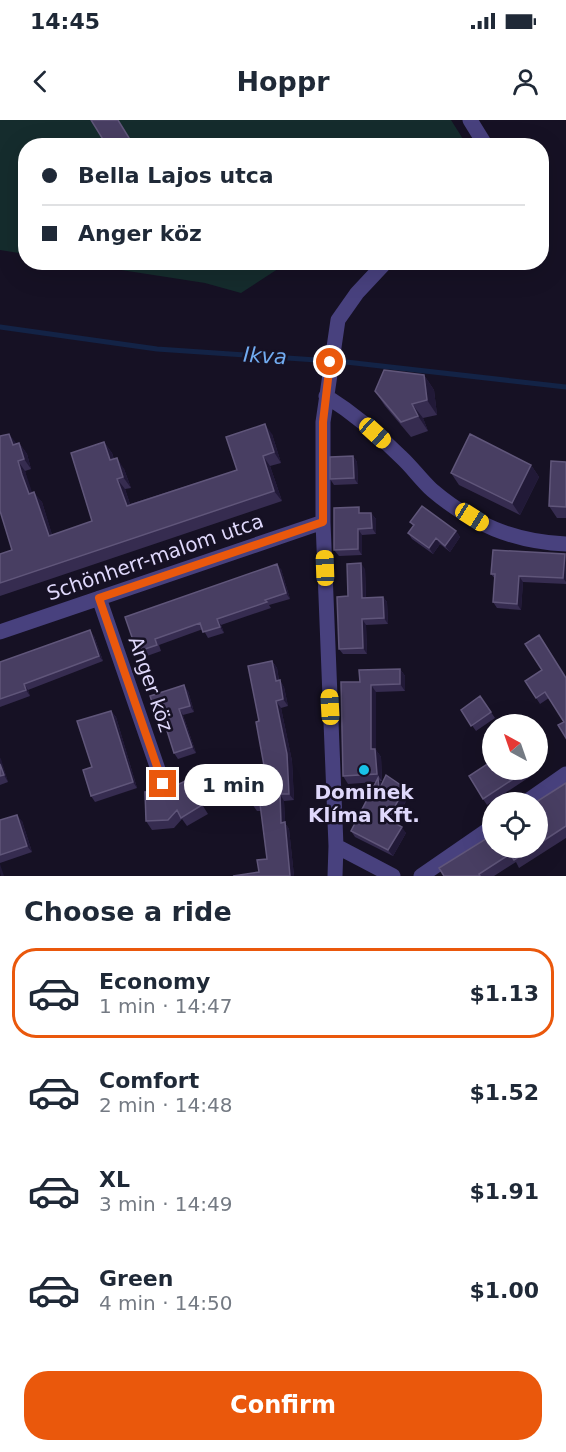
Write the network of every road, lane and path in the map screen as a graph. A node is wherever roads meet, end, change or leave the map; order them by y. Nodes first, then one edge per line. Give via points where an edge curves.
1 (470, 120) edge
2 (481, 138) edge
3 (379, 270) edge
4 (326, 396) junction
5 (323, 522) junction
6 (566, 544) edge
7 (99, 598) junction
8 (0, 632) edge
9 (566, 774) edge
10 (163, 784) dead end
11 (540, 792) edge
12 (482, 834) edge
13 (336, 846) junction
14 (335, 876) edge
15 (393, 876) edge
16 (421, 876) edge

1 - 2 street
3 - 4 street via 338,320
4 - 5 street
4 - 6 street via 362,422 430,488 460,511 498,532
5 - 7 street, Schönherr-malom utca
5 - 13 street
7 - 8 street, Schönherr-malom utca
7 - 10 street, Anger köz
9 - 11 street
12 - 16 street
13 - 14 street
13 - 15 street

